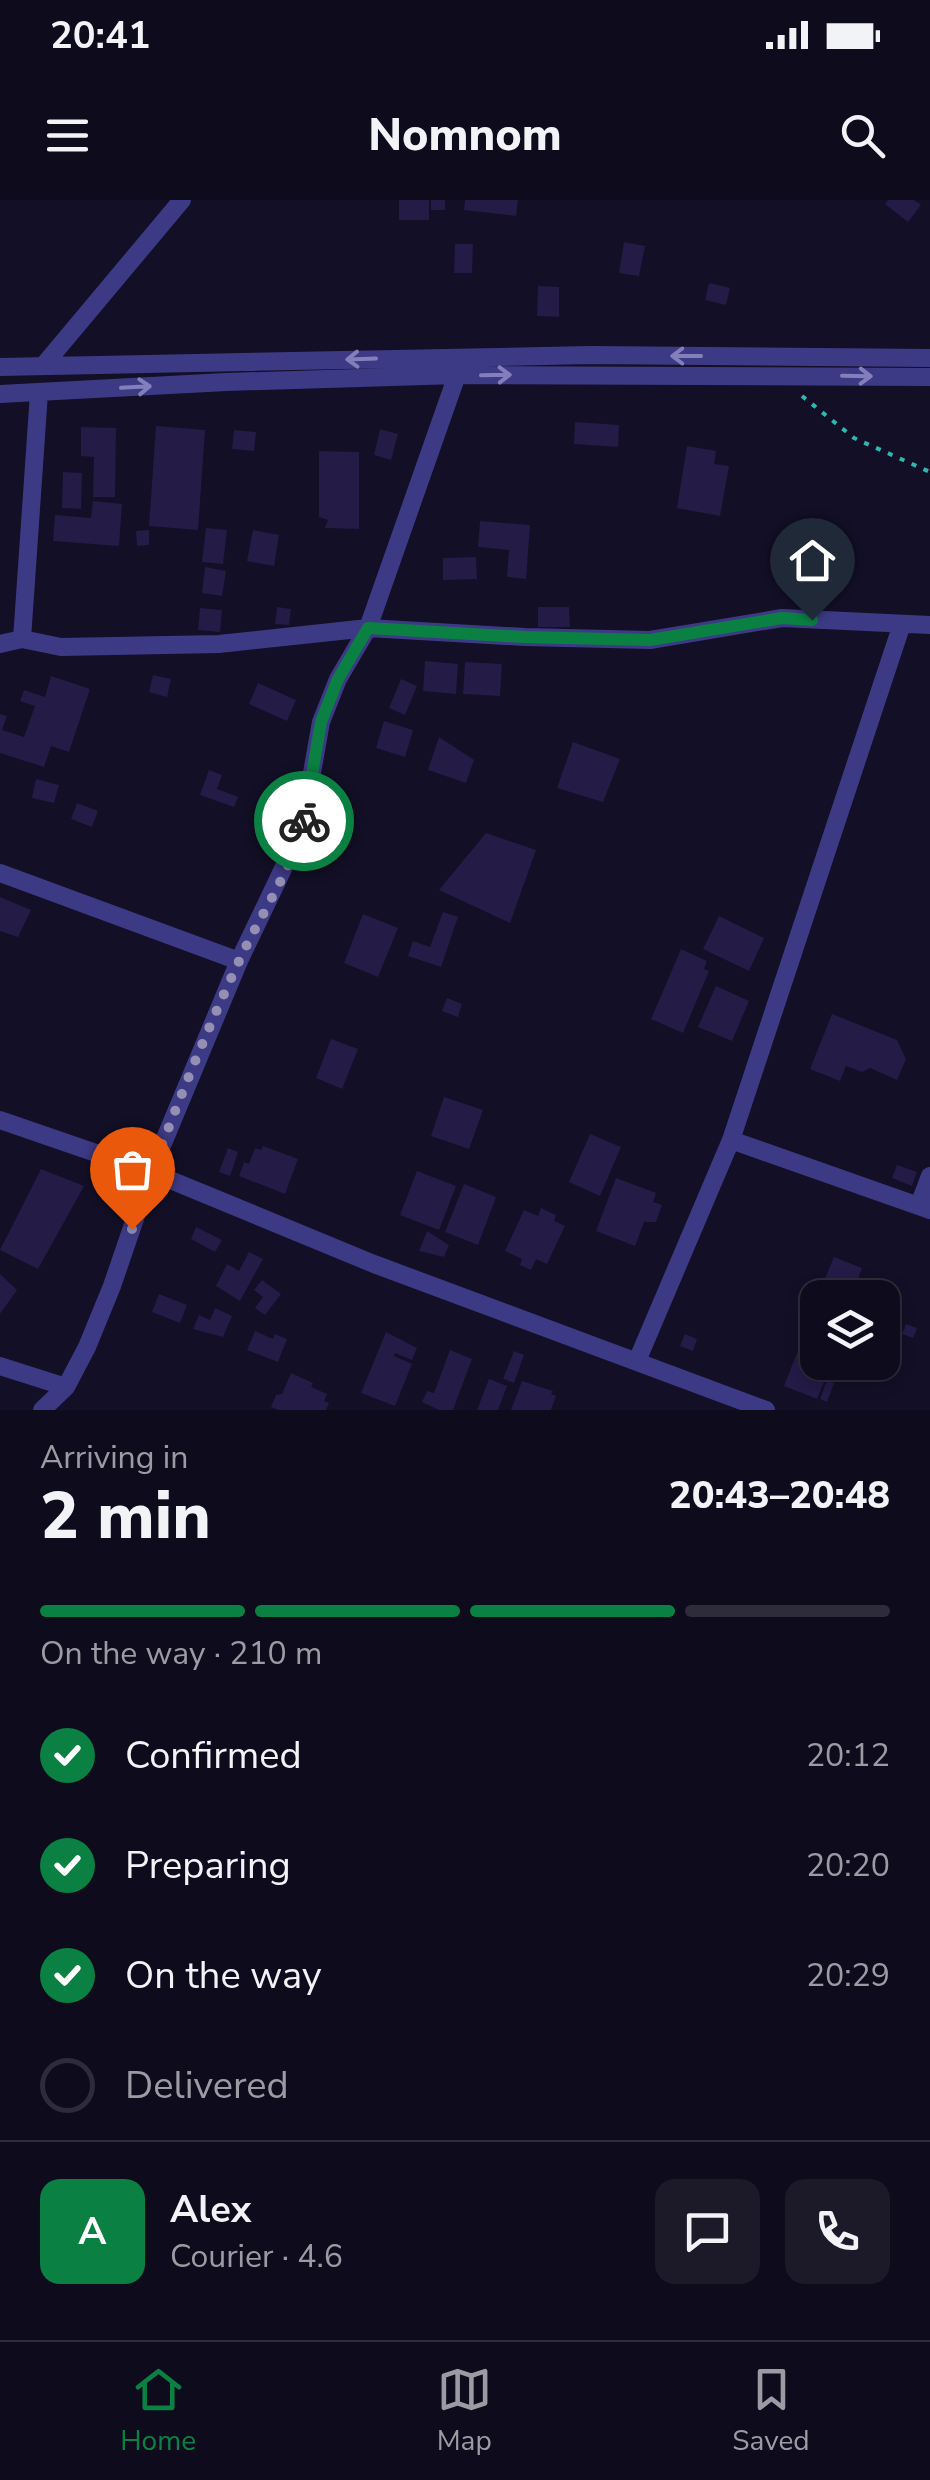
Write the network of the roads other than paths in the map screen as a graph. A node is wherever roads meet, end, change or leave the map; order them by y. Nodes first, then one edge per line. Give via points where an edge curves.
1 (182, 200) edge
2 (930, 358) edge
3 (0, 366) edge
4 (44, 366) junction
5 (456, 376) junction
6 (930, 377) edge
7 (38, 393) junction
8 (0, 394) edge
9 (902, 624) junction
10 (930, 624) edge
11 (368, 628) junction
12 (22, 639) junction
13 (0, 644) edge
14 (0, 873) edge
15 (239, 961) junction
16 (0, 1120) edge
17 (731, 1140) junction
18 (151, 1172) junction
19 (930, 1176) edge
20 (924, 1207) edge
21 (637, 1361) junction
22 (0, 1366) edge
23 (66, 1388) junction
24 (42, 1410) edge
25 (766, 1410) edge

1 - 4 street
2 -> 4 street via 592,355
3 - 4 street
5 -> 6 street
7 -> 5 street
5 - 11 street
7 - 8 street
7 - 12 street
9 - 10 street
9 - 11 street via 782,618 650,640
9 - 17 street
11 - 12 street via 220,644 60,647
11 - 15 street via 321,722 302,829
12 - 13 street
14 - 15 street
15 - 18 street
16 - 18 street
17 - 20 street
17 - 21 street
18 - 21 street
18 - 23 street via 112,1286
19 - 20 street
21 - 25 street
22 - 23 street
23 - 24 street

